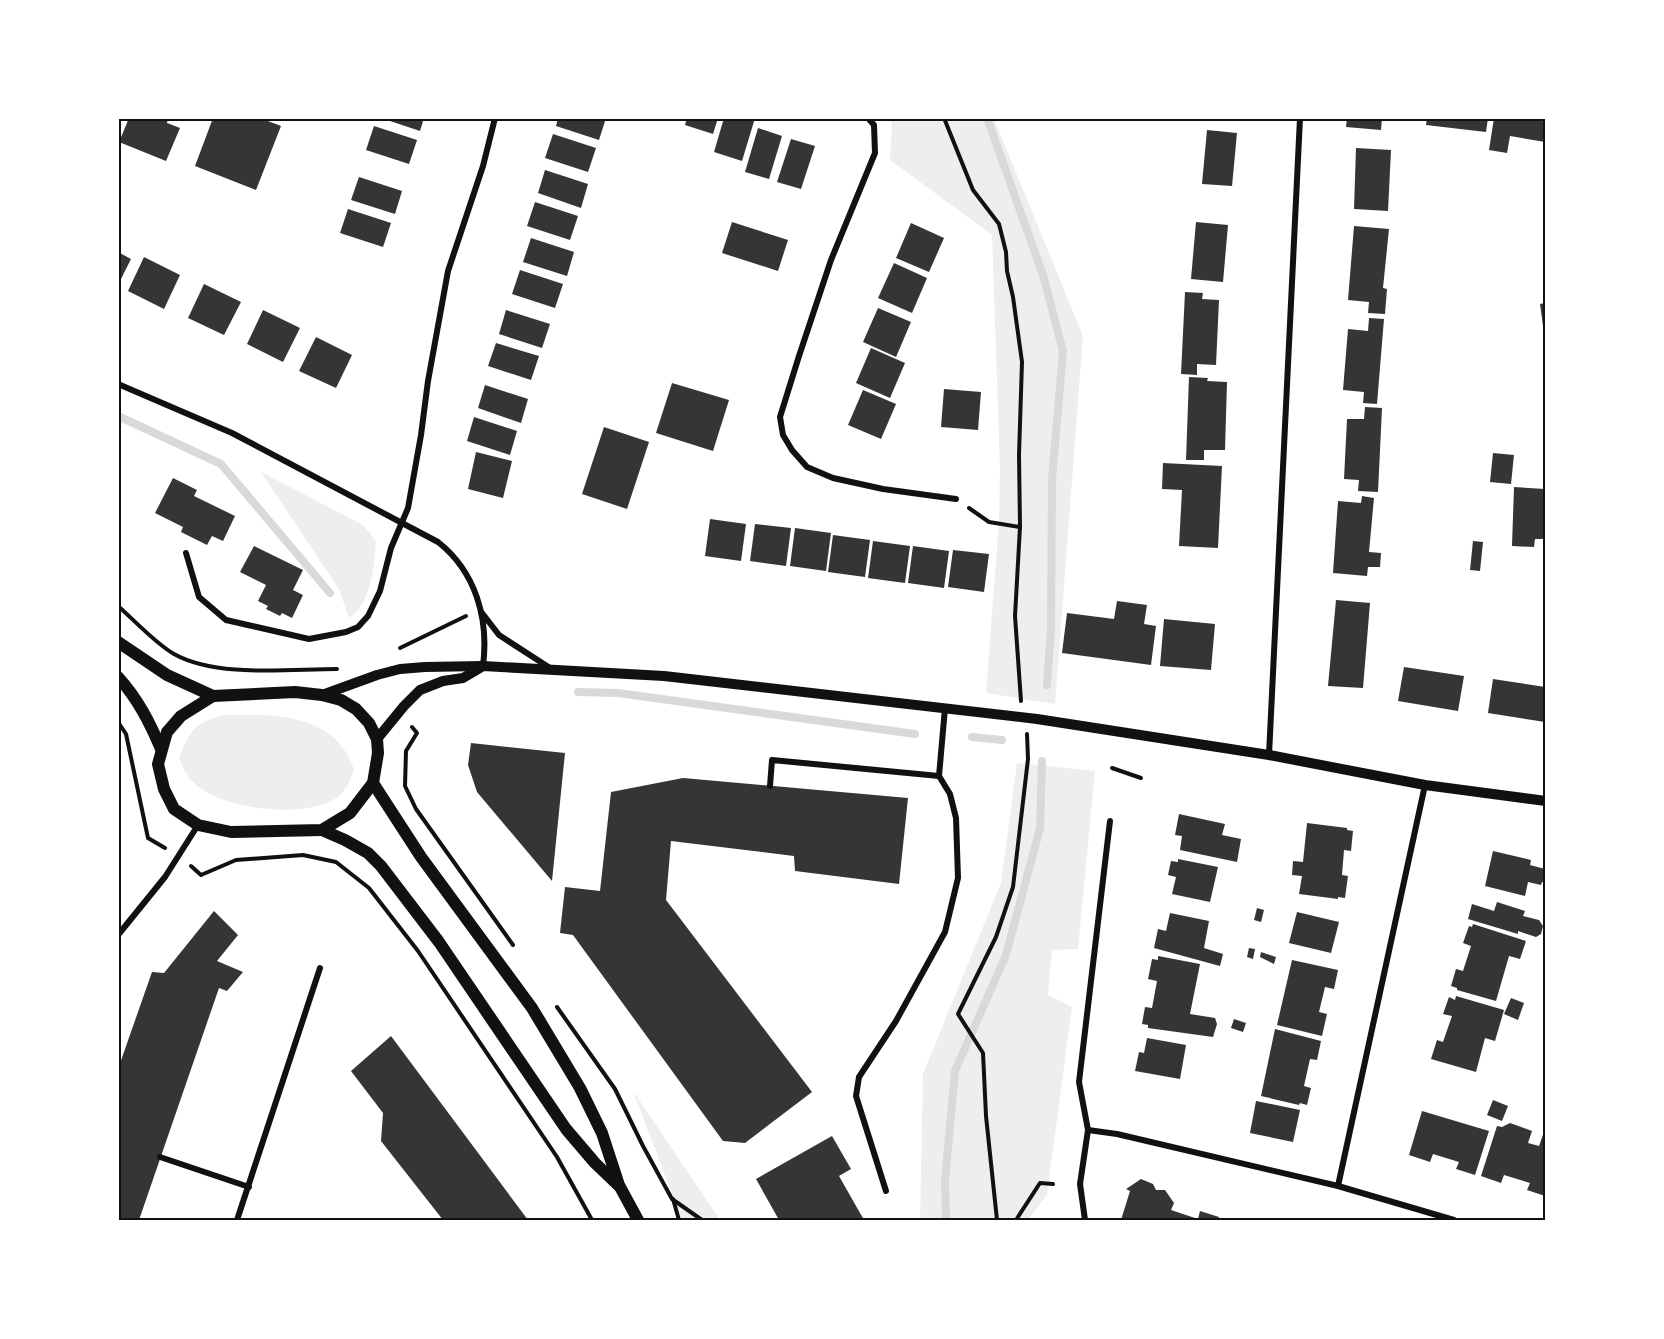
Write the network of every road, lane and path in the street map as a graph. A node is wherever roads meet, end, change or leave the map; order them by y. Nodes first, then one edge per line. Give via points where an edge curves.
1 (495, 118) edge
2 (868, 118) edge
3 (944, 118) edge
4 (1299, 118) edge
5 (118, 384) edge
6 (956, 500) joint
7 (403, 523) junction
8 (1020, 527) junction
9 (186, 553) dead end
10 (118, 606) edge
11 (481, 612) junction
12 (434, 632) dead end
13 (118, 642) edge
14 (483, 666) junction
15 (338, 669) dead end
16 (553, 669) junction
17 (118, 677) edge
18 (322, 695) junction
19 (213, 696) junction
20 (945, 707) junction
21 (398, 712) junction
22 (1032, 718) junction
23 (118, 722) edge
24 (376, 739) junction
25 (161, 749) junction
26 (1269, 755) junction
27 (1112, 768) dead end
28 (939, 777) junction
29 (1141, 778) dead end
30 (373, 783) junction
31 (1425, 785) junction
32 (770, 786) dead end
33 (1545, 801) edge
34 (1110, 821) dead end
35 (198, 825) junction
36 (322, 830) junction
37 (178, 855) junction
38 (118, 935) edge
39 (515, 948) dead end
40 (320, 968) dead end
41 (555, 1004) dead end
42 (1088, 1130) junction
43 (160, 1157) dead end
44 (1053, 1184) dead end
45 (619, 1185) junction
46 (1338, 1186) junction
47 (249, 1187) junction
48 (886, 1191) dead end
49 (672, 1199) junction
50 (237, 1221) edge
51 (592, 1221) edge
52 (638, 1221) edge
53 (679, 1221) edge
54 (702, 1221) edge
55 (997, 1221) edge
56 (1016, 1221) edge
57 (1085, 1221) edge
58 (1454, 1221) edge

1 - 7 street via 448,271
2 - 6 street via 874,125 875,153 831,260 799,356 780,417 783,435 807,466 833,478
3 - 8 path via 973,190 999,224 1006,252 1022,363
4 - 26 street
5 - 7 street via 232,433
6 - 8 path via 989,522
7 - 9 street via 368,616 358,627 346,632 309,639 226,620 199,597
7 - 11 street via 452,553 472,583
8 - 22 path via 1015,616 1021,698
10 - 15 path via 172,653 213,668
11 - 12 path
11 - 14 street
11 - 16 street via 499,635
13 - 19 main road via 167,675
14 - 16 street
14 - 18 street via 400,669
14 - 21 street via 463,678 420,690
16 - 20 street via 664,676
17 - 25 main road via 133,693
18 - 19 main road via 295,692
18 - 24 main road via 356,709 369,723
19 - 25 main road via 181,716
20 - 22 street
20 - 28 street
21 - 24 street
21 - 39 path via 417,733 406,751 405,786 416,809
22 - 26 street
22 - 55 path via 1012,887 996,938 958,1014 983,1053
23 - 37 path via 126,734 148,837
24 - 30 main road
25 - 35 main road via 158,764 164,789 174,809
26 - 31 street
27 - 29 path
28 - 32 street via 772,760
28 - 48 street via 950,794 956,818 957,878 945,932 896,1021 859,1077 856,1096
30 - 36 main road via 350,813
30 - 45 main road via 427,866 532,1008 580,1088 602,1133
31 - 33 street
31 - 46 street
34 - 42 street via 1079,1082
35 - 36 main road via 231,832
35 - 37 street
36 - 45 main road via 368,853 381,866 439,942 566,1129
37 - 38 street
37 - 51 path via 201,875 236,860 303,855 336,862 369,888 418,951 557,1157
40 - 47 street
41 - 49 path via 615,1089
42 - 46 street
42 - 57 street via 1080,1184
43 - 47 street
44 - 56 path via 1040,1183
45 - 52 main road
46 - 58 street
47 - 50 street
49 - 53 path
49 - 54 path

